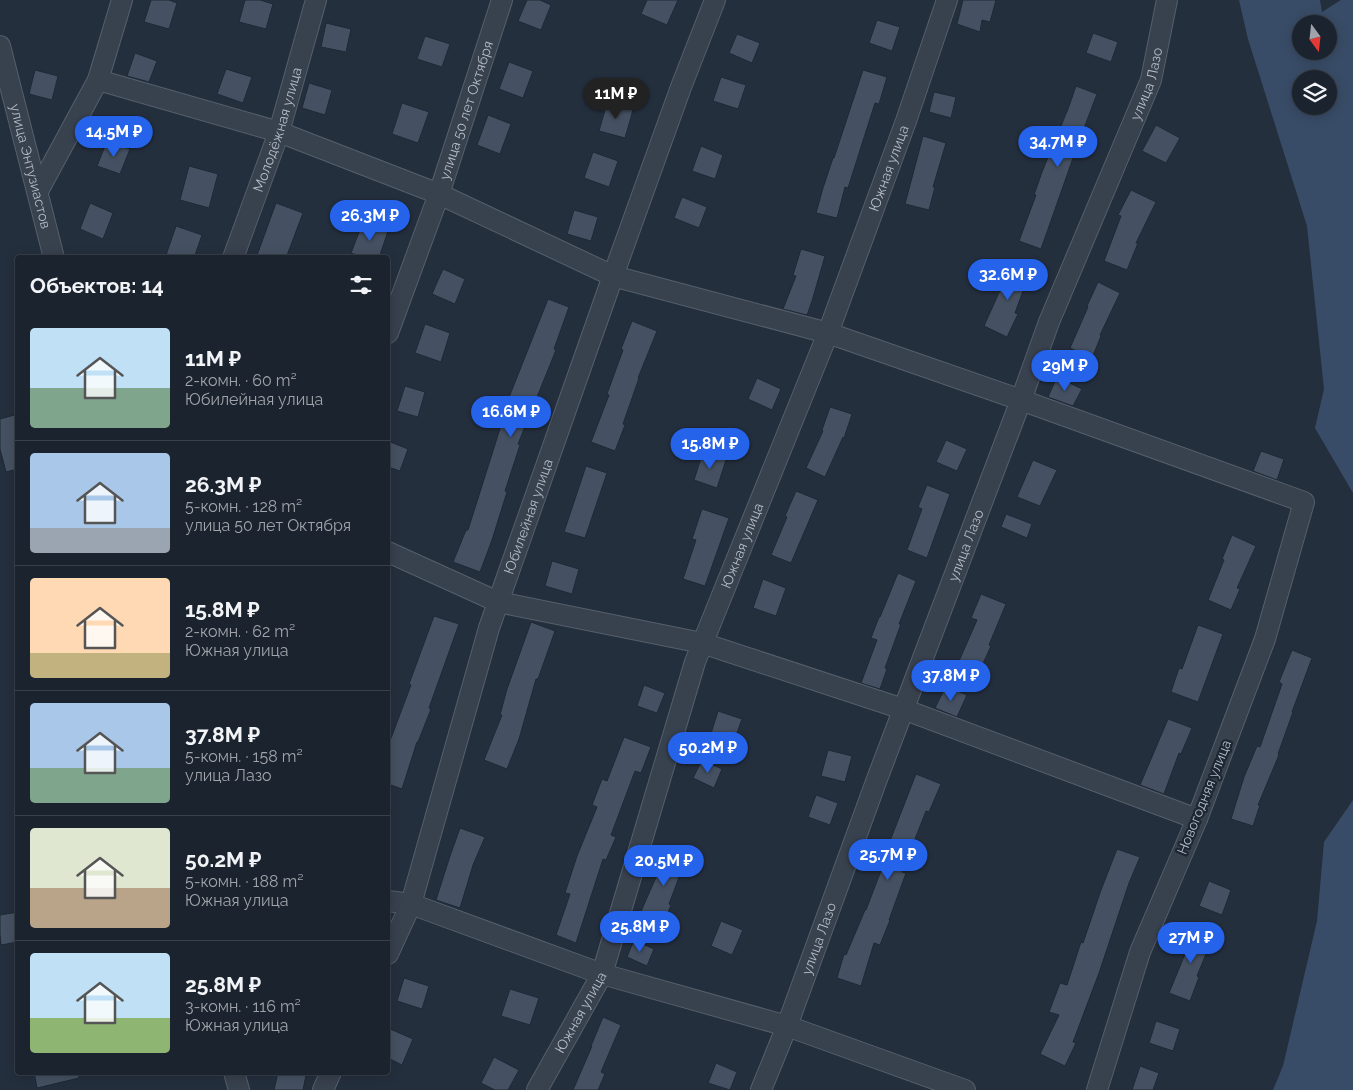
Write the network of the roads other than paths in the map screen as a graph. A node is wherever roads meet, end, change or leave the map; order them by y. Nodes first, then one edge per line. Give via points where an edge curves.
1 (122, 0) edge
2 (316, 0) edge
3 (502, 0) edge
4 (715, 0) edge
5 (947, 0) edge
6 (1167, 0) edge
7 (0, 46) edge
8 (98, 80) junction
9 (279, 132) junction
10 (38, 191) junction
11 (439, 194) junction
12 (53, 255) edge
13 (234, 255) edge
14 (613, 276) junction
15 (390, 328) edge
16 (828, 333) junction
17 (1021, 400) junction
18 (390, 553) edge
19 (498, 602) junction
20 (702, 643) junction
21 (903, 709) junction
22 (1197, 819) junction
23 (390, 901) edge
24 (411, 904) junction
25 (390, 950) edge
26 (602, 974) junction
27 (787, 1026) junction
28 (235, 1075) edge
29 (330, 1075) edge
30 (239, 1090) edge
31 (323, 1090) edge
32 (536, 1090) edge
33 (761, 1090) edge
34 (965, 1090) edge
35 (1097, 1090) edge

1 - 8 street
2 - 9 street, Молодёжная улица
3 - 11 street, улица 50 лет Октября
4 - 14 street, Юбилейная улица
5 - 16 street, Южная улица
6 - 17 street, улица Лазо via 1151,80 1049,322
7 - 10 street, улица Энтузиастов
8 - 9 street
8 - 10 street
9 - 11 street
9 - 13 street, Молодёжная улица
10 - 12 street, улица Энтузиастов
11 - 14 street
11 - 15 street, улица 50 лет Октября
14 - 16 street
14 - 19 street, Юбилейная улица
16 - 17 street
16 - 20 street, Южная улица
17 - 21 street, улица Лазо
17 - 22 street, Новогодняя улица via 1304,502 1266,639
18 - 19 street
19 - 20 street
19 - 24 street, Юбилейная улица
20 - 21 street
20 - 26 street, Южная улица
21 - 22 street
21 - 27 street, улица Лазо
22 - 35 street, Новогодняя улица via 1140,952
23 - 24 street
24 - 25 street, Юбилейная улица
24 - 26 street
26 - 27 street
26 - 32 street, Южная улица
27 - 33 street, улица Лазо
27 - 34 street
28 - 30 street
29 - 31 street

